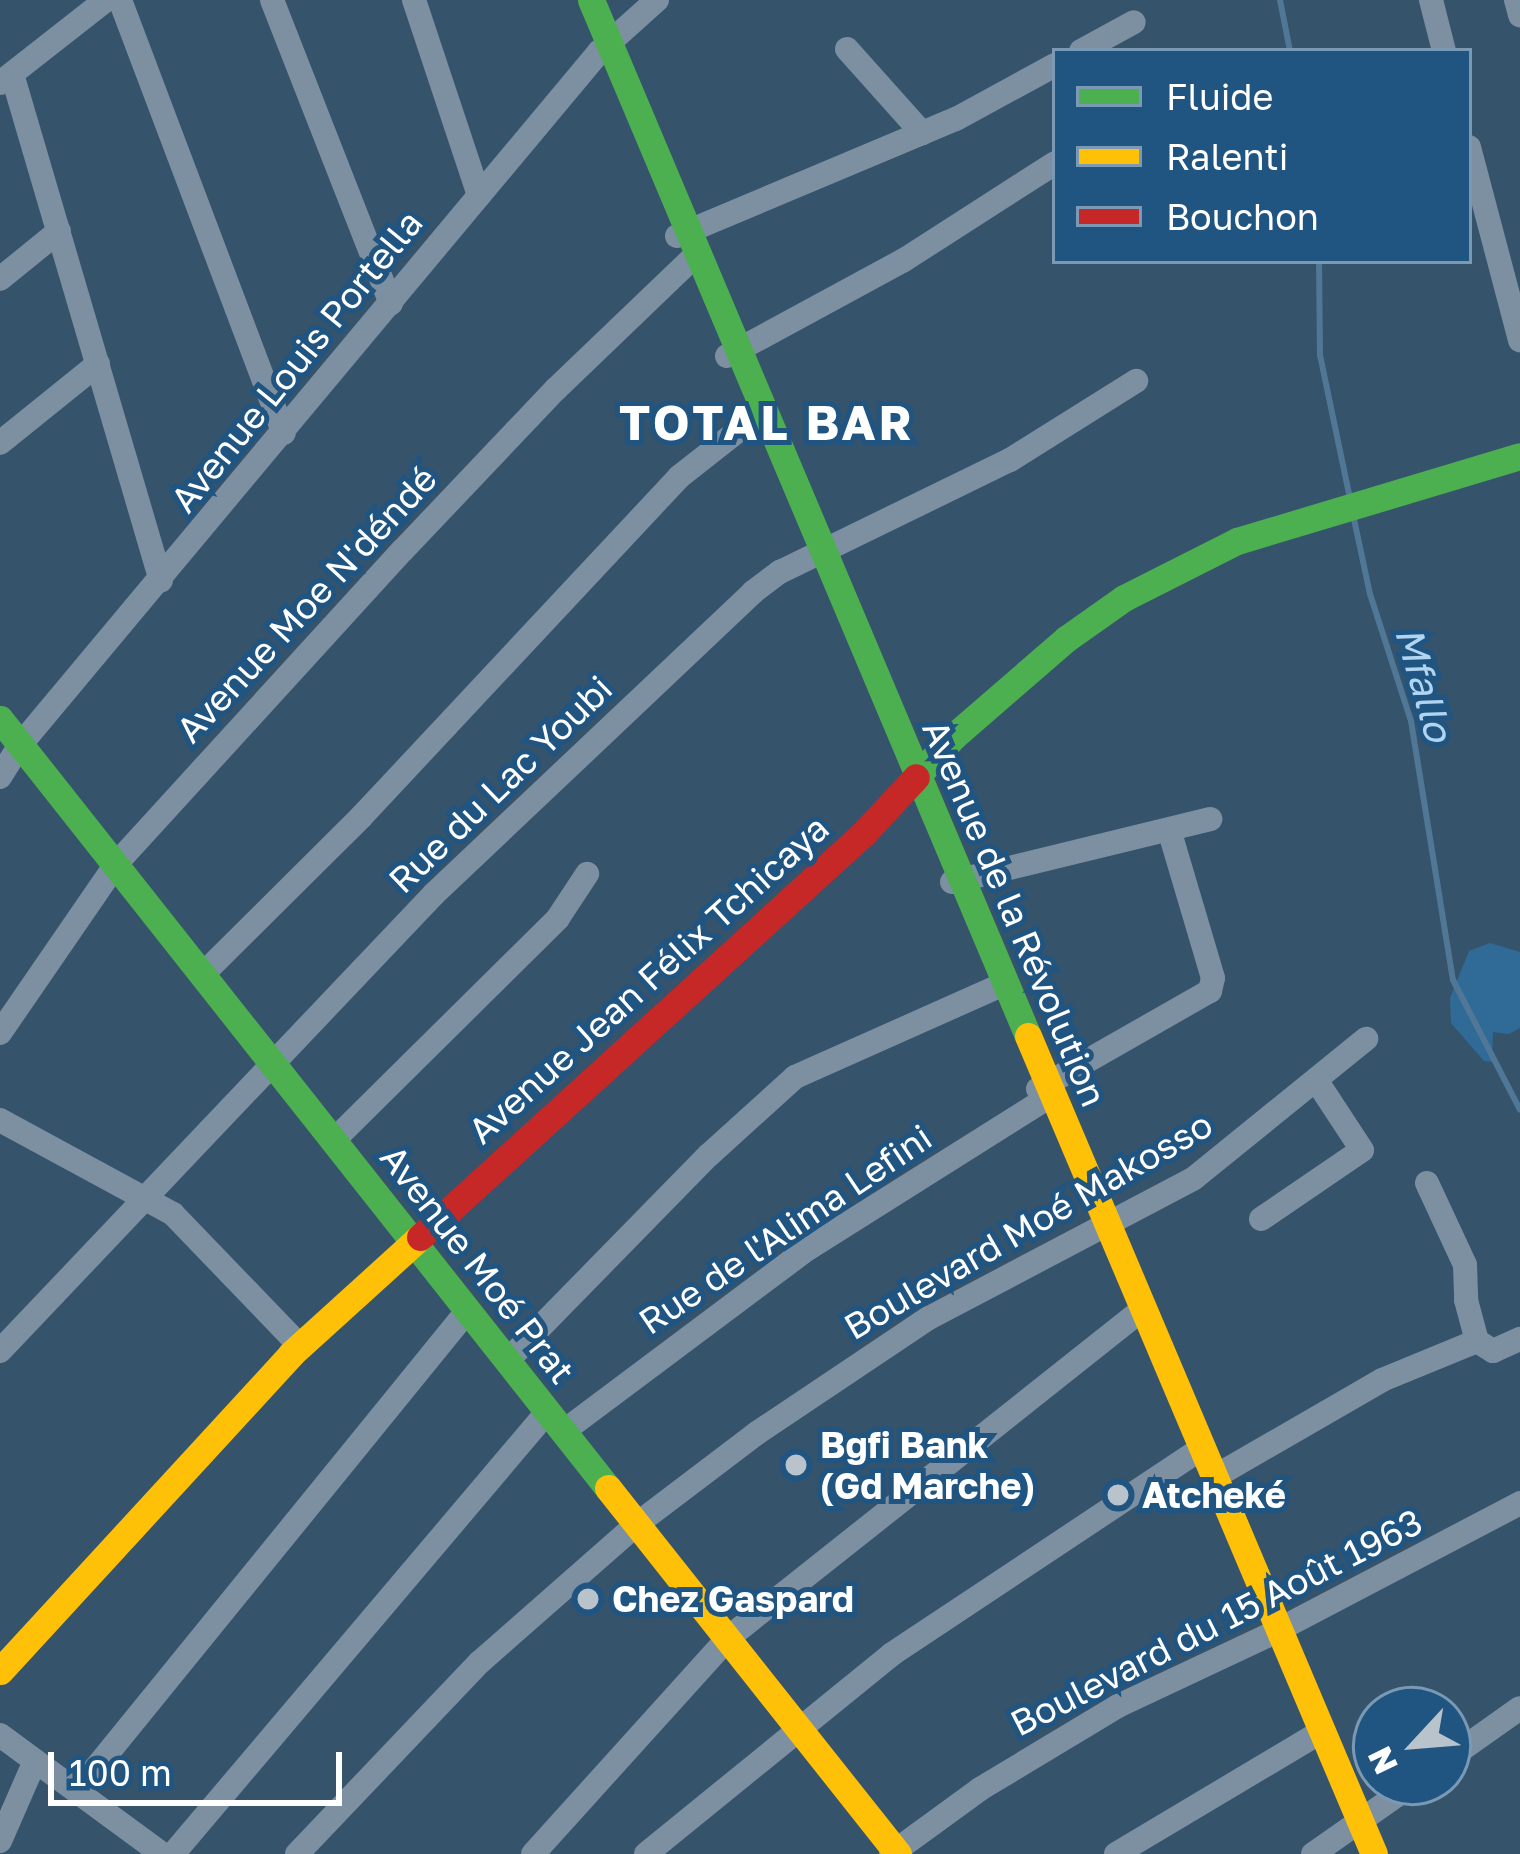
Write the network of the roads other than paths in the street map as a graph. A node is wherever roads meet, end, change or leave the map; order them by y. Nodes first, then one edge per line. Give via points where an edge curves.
1 (106, 0) edge
2 (120, 0) edge
3 (272, 0) edge
4 (414, 0) edge
5 (577, 0) edge
6 (591, 0) edge
7 (657, 0) edge
8 (1431, 0) edge
9 (1516, 0) edge
10 (1520, 15) edge
11 (1134, 22) dead end
12 (604, 46) junction
13 (1086, 48) edge
14 (1443, 48) edge
15 (847, 49) dead end
16 (1052, 67) edge
17 (6, 79) edge
18 (922, 134) junction
19 (1472, 158) edge
20 (1052, 165) edge
21 (479, 195) junction
22 (59, 231) junction
23 (687, 245) junction
24 (0, 279) edge
25 (391, 303) junction
26 (1520, 340) edge
27 (734, 353) junction
28 (98, 364) junction
29 (1136, 381) dead end
30 (758, 414) junction
31 (284, 433) junction
32 (0, 443) edge
33 (1520, 456) edge
34 (1520, 478) edge
35 (818, 554) junction
36 (161, 581) junction
37 (0, 719) edge
38 (900, 731) junction
39 (21, 744) junction
40 (954, 750) junction
41 (0, 777) edge
42 (912, 791) junction
43 (1210, 819) dead end
44 (1169, 829) junction
45 (945, 835) junction
46 (116, 864) junction
47 (587, 874) dead end
48 (957, 881) junction
49 (203, 974) junction
50 (999, 986) junction
51 (0, 1033) edge
52 (1366, 1040) dead end
53 (274, 1064) junction
54 (1318, 1083) junction
55 (1044, 1092) junction
56 (0, 1120) edge
57 (334, 1140) junction
58 (1427, 1183) dead end
59 (143, 1198) junction
60 (1261, 1219) dead end
61 (1101, 1225) junction
62 (413, 1240) junction
63 (468, 1310) junction
64 (1138, 1311) junction
65 (1520, 1339) edge
66 (1477, 1341) junction
67 (300, 1346) junction
68 (0, 1351) edge
69 (508, 1360) junction
70 (556, 1421) junction
71 (1197, 1450) junction
72 (1216, 1476) junction
73 (1520, 1503) edge
74 (637, 1524) junction
75 (1274, 1632) junction
76 (728, 1639) junction
77 (0, 1671) edge
78 (1520, 1708) edge
79 (797, 1727) junction
80 (1316, 1734) junction
81 (0, 1735) edge
82 (1472, 1742) edge
83 (35, 1761) junction
84 (76, 1791) junction
85 (1389, 1806) edge
86 (1356, 1835) edge
87 (0, 1841) edge
88 (895, 1853) edge
89 (161, 1854) edge
90 (172, 1854) edge
91 (297, 1854) edge
92 (533, 1854) edge
93 (646, 1854) edge
94 (1116, 1854) edge
95 (1312, 1854) edge
96 (1374, 1854) edge

1 - 17 street
2 - 31 street
3 - 25 street
4 - 21 street
5 - 12 street, Avenue de la Révolution
6 - 12 street, Avenue de la Révolution
7 - 12 street, Avenue Louis Portella
8 - 14 street
9 - 10 street
11 - 13 street
12 - 21 street, Avenue Louis Portella
12 - 23 street, Avenue de la Révolution
15 - 18 street
16 - 18 street, Avenue Moe N'déndé
17 - 22 street
18 - 23 street, Avenue Moe N'déndé
19 - 26 street
20 - 27 street via 921,250
21 - 25 street, Avenue Louis Portella
22 - 24 street
22 - 28 street
23 - 27 street, Avenue de la Révolution
23 - 46 street, Avenue Moe N'déndé
25 - 31 street, Avenue Louis Portella
27 - 30 street, Avenue de la Révolution
28 - 32 street
28 - 36 street
29 - 35 street, Rue du Lac Youbi via 959,488
30 - 35 street, Avenue de la Révolution
30 - 49 street via 640,516
31 - 36 street, Avenue Louis Portella
33 - 40 street via 1322,511 1180,568 1066,639
34 - 40 street via 1375,515 1185,587
35 - 38 street, Avenue de la Révolution
35 - 42 street, Avenue de la Révolution
35 - 53 street, Rue du Lac Youbi via 753,592 434,894
36 - 39 street, Avenue Louis Portella
37 - 39 street, Avenue Moé Prat
38 - 40 street
38 - 42 street, Avenue de la Révolution
39 - 41 street, Avenue Louis Portella
39 - 46 street, Avenue Moé Prat
40 - 42 street, Avenue Jean Félix Tchicaya
40 - 45 street
42 - 45 street, Avenue de la Révolution
42 - 48 street, Avenue de la Révolution
42 - 62 street, Avenue Jean Félix Tchicaya
43 - 44 street
44 - 48 street
44 - 55 street, Rue de l'Alima Lefini via 1213,978 1210,991
45 - 48 street, Avenue de la Révolution
46 - 49 street, Avenue Moé Prat
46 - 51 street, Avenue Moe N'déndé
47 - 57 street via 557,918
48 - 50 street, Avenue de la Révolution
49 - 53 street, Avenue Moé Prat
50 - 55 street, Avenue de la Révolution
50 - 69 street via 794,1077
52 - 54 street, Boulevard Moé Makosso
53 - 57 street, Avenue Moé Prat
53 - 59 street, Rue du Lac Youbi
54 - 60 street via 1363,1150
54 - 61 street, Boulevard Moé Makosso via 1193,1179
55 - 61 street, Avenue de la Révolution
55 - 70 street, Rue de l'Alima Lefini
56 - 59 street
57 - 62 street, Avenue Moé Prat
58 - 66 street via 1465,1265
59 - 67 street via 173,1214
59 - 68 street, Rue du Lac Youbi
61 - 64 street, Avenue de la Révolution
61 - 74 street, Boulevard Moé Makosso via 929,1318
62 - 63 street, Avenue Moé Prat
62 - 67 street, Avenue Jean Félix Tchicaya
63 - 69 street, Avenue Moé Prat
63 - 84 street
64 - 71 street, Avenue de la Révolution
64 - 76 street
65 - 66 street via 1493,1351
66 - 72 street via 1382,1381
67 - 77 street, Avenue Jean Félix Tchicaya
69 - 70 street, Avenue Moé Prat
70 - 74 street, Avenue Moé Prat
70 - 90 street, Rue de l'Alima Lefini
71 - 72 street, Avenue de la Révolution
71 - 75 street, Avenue de la Révolution
71 - 79 street
72 - 75 street, Avenue de la Révolution
73 - 75 street, Boulevard du 15 Août 1963
74 - 76 street, Avenue Moé Prat
74 - 91 street, Boulevard Moé Makosso via 479,1662
75 - 80 street, Avenue de la Révolution
75 - 88 street, Boulevard du 15 Août 1963 via 1118,1706 980,1789
76 - 79 street, Avenue Moé Prat
76 - 92 street
78 - 82 street
79 - 88 street, Avenue Moé Prat
79 - 93 street
80 - 86 street, Avenue de la Révolution
80 - 94 street
81 - 83 street
83 - 84 street
83 - 87 street
84 - 89 street
85 - 86 street
86 - 95 street
86 - 96 street, Avenue de la Révolution

